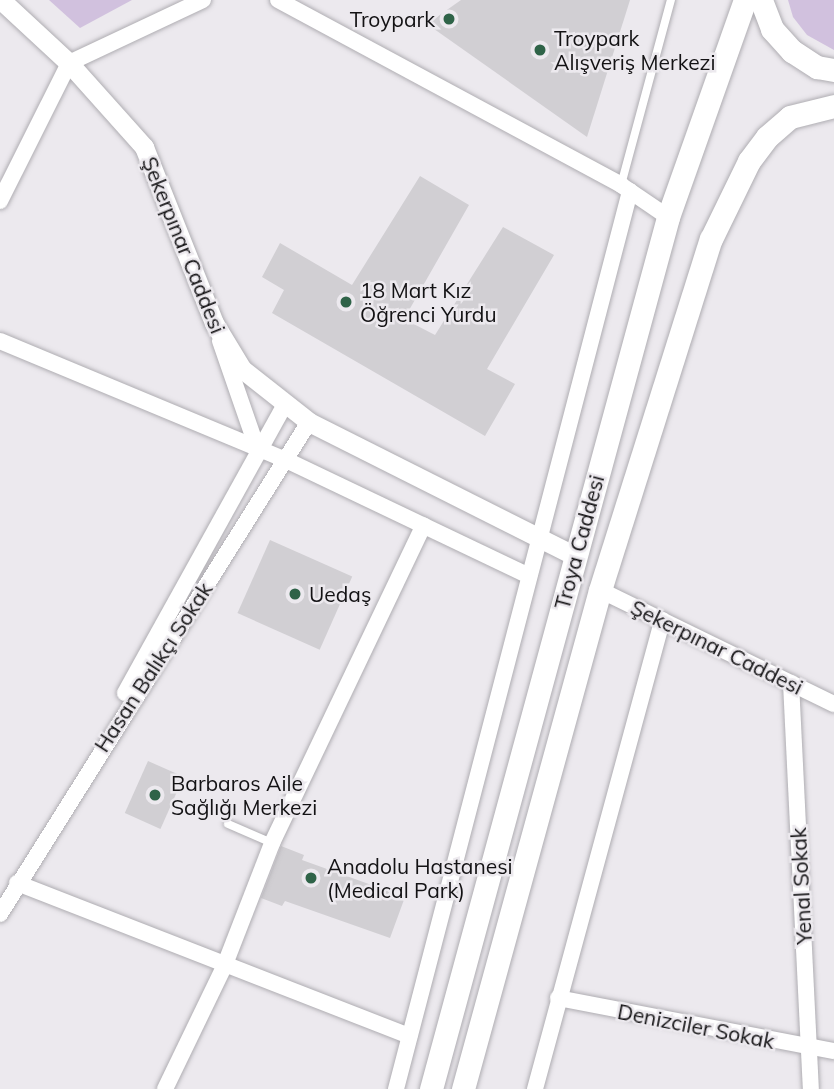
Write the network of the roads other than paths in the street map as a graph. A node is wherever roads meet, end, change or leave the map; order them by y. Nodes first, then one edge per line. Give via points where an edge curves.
1 (1, 0) edge
2 (203, 0) edge
3 (278, 0) edge
4 (671, 0) edge
5 (745, 0) edge
6 (761, 0) edge
7 (794, 52) junction
8 (69, 63) junction
9 (834, 70) edge
10 (834, 82) edge
11 (834, 94) edge
12 (834, 106) edge
13 (790, 117) junction
14 (626, 188) junction
15 (0, 201) edge
16 (668, 217) junction
17 (214, 323) junction
18 (0, 341) edge
19 (285, 404) junction
20 (309, 422) junction
21 (258, 451) junction
22 (286, 460) junction
23 (424, 526) junction
24 (539, 537) junction
25 (575, 556) junction
26 (529, 576) junction
27 (600, 590) junction
28 (662, 620) junction
29 (791, 684) junction
30 (834, 705) edge
31 (89, 767) junction
32 (228, 824) dead end
33 (272, 843) junction
34 (17, 883) junction
35 (0, 914) edge
36 (224, 967) junction
37 (558, 998) junction
38 (409, 1036) junction
39 (810, 1049) junction
40 (834, 1051) edge
41 (165, 1089) edge
42 (396, 1089) edge
43 (431, 1089) edge
44 (463, 1089) edge
45 (535, 1089) edge
46 (811, 1089) edge

1 - 8 street, Şekerpınar Caddesi
2 - 8 street
3 - 14 street
4 - 14 lane
5 - 16 main road, Troya Caddesi
6 - 7 main road via 772,29
7 - 9 main road
7 - 10 main road
8 - 15 street
8 - 17 street, Şekerpınar Caddesi via 144,147
11 - 13 main road
12 - 13 main road
13 - 27 main road, Troya Caddesi via 749,160 697,277
14 - 16 street
14 - 24 street
16 - 25 main road, Troya Caddesi
17 - 19 street, Şekerpınar Caddesi via 242,369
17 - 21 street
18 - 21 street
19 - 20 street, Şekerpınar Caddesi
19 - 21 street
20 - 22 street, Hasan Balıkçı Sokak
20 - 24 street, Şekerpınar Caddesi
21 - 22 street
21 - 31 street
22 - 23 street
22 - 31 street, Hasan Balıkçı Sokak
23 - 26 street
23 - 33 street
24 - 25 street, Şekerpınar Caddesi
24 - 26 street
25 - 43 main road, Troya Caddesi
26 - 38 street
27 - 28 street, Şekerpınar Caddesi
27 - 44 main road, Troya Caddesi
28 - 29 street, Şekerpınar Caddesi
28 - 37 street
29 - 30 street, Şekerpınar Caddesi
29 - 39 street, Yenal Sokak
31 - 34 street, Hasan Balıkçı Sokak
32 - 33 lane
33 - 36 street
34 - 35 street, Hasan Balıkçı Sokak
34 - 36 street
36 - 38 street
36 - 41 street
37 - 39 street, Denizciler Sokak
37 - 45 street
38 - 42 street
39 - 40 street, Denizciler Sokak
39 - 46 street, Yenal Sokak

